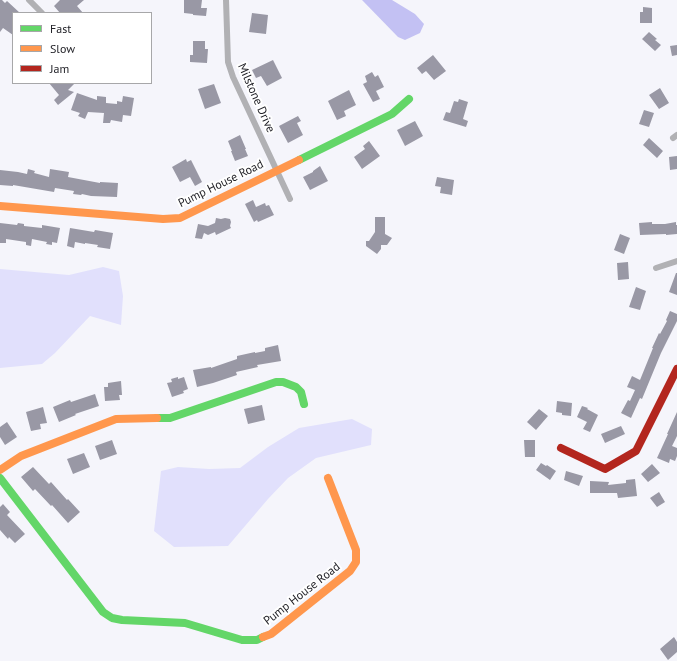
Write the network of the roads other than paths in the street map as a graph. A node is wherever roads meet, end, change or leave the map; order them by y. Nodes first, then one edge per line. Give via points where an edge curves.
1 (29, 0) edge
2 (226, 0) edge
3 (41, 12) edge
4 (409, 99) dead end
5 (277, 171) junction
6 (290, 199) dead end
7 (0, 206) edge
8 (677, 261) edge
9 (656, 268) dead end
10 (677, 369) edge
11 (304, 404) dead end
12 (561, 448) dead end
13 (0, 470) edge
14 (0, 478) edge
15 (328, 478) dead end

1 - 3 street
2 - 5 street, Milstone Drive via 228,62
4 - 5 street, Pump House Road via 392,114
5 - 6 street, Milstone Drive
5 - 7 street, Pump House Road via 180,218 162,219
8 - 9 street
10 - 12 street via 636,451 605,469
11 - 13 street via 296,387 276,382 170,418 116,419 21,456
14 - 15 street, Pump House Road via 103,612 112,618 122,620 185,624 242,640 257,640 271,634 350,571 356,562 356,550

